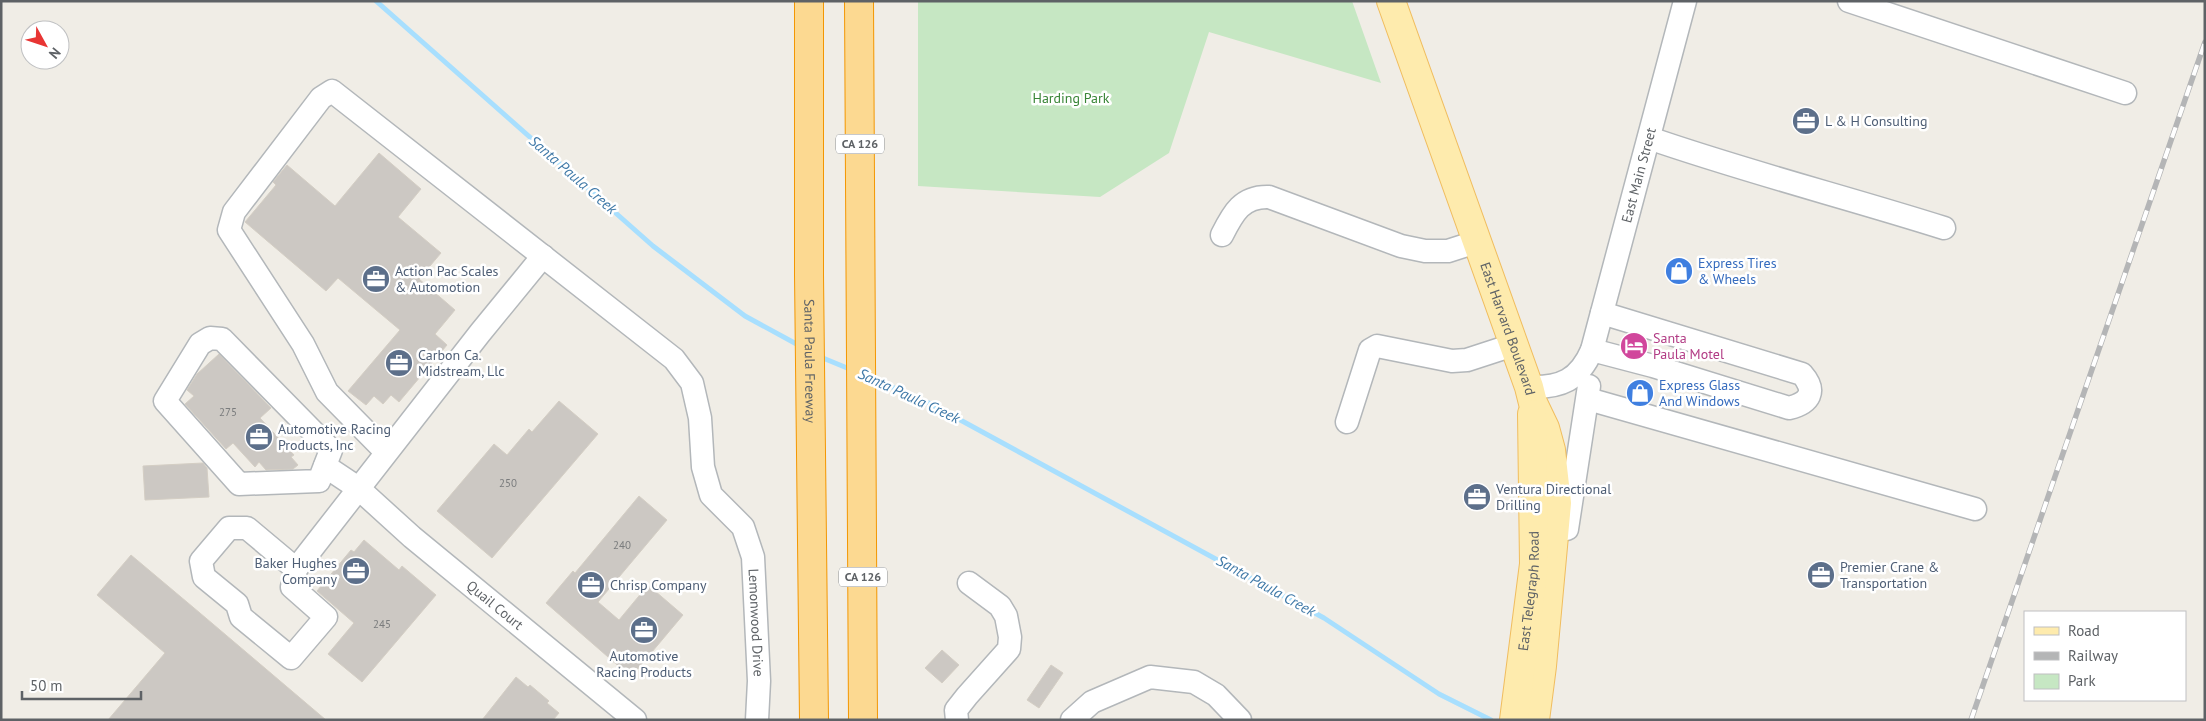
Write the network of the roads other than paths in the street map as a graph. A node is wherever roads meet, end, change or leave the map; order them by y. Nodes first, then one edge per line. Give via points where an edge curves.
1 (809, 1) edge
2 (859, 1) edge
3 (1392, 1) edge
4 (1685, 1) edge
5 (1849, 1) edge
6 (2125, 92) dead end
7 (1649, 138) junction
8 (1944, 228) dead end
9 (1222, 235) dead end
10 (1476, 242) junction
11 (543, 256) junction
12 (1602, 312) junction
13 (1513, 345) junction
14 (1592, 350) junction
15 (1531, 395) junction
16 (1588, 399) junction
17 (1347, 422) dead end
18 (386, 452) junction
19 (1577, 457) joint
20 (325, 466) junction
21 (358, 488) junction
22 (1975, 509) dead end
23 (296, 570) junction
24 (969, 583) dead end
25 (1532, 664) junction
26 (635, 720) edge
27 (757, 720) edge
28 (814, 720) edge
29 (863, 720) edge
30 (957, 720) edge
31 (1072, 720) edge
32 (1240, 720) edge
33 (1514, 720) edge
34 (1535, 720) edge

1 - 28 highway, Santa Paula Freeway
2 - 29 highway, CA 126
3 - 10 main road, East Harvard Boulevard
4 - 7 street, East Main Street
5 - 6 street
7 - 8 street via 1736,168
7 - 12 street, East Main Street
9 - 10 street via 1242,204 1258,196 1270,197 1401,246 1448,251
10 - 13 main road, East Harvard Boulevard
11 - 18 street
11 - 18 street via 332,91 321,98 234,212 229,230 303,344 327,392
11 - 27 street, Lemonwood Drive via 674,359 692,383 700,418 703,466 711,495 744,527 753,557 759,681
12 - 14 street, East Main Street
12 - 14 street via 1802,374 1811,390 1800,405 1789,408
13 - 15 main road, East Harvard Boulevard
13 - 17 street via 1467,360 1452,361 1377,346 1370,350
14 - 15 street, East Main Street via 1582,369 1564,383
14 - 16 street, East Main Street
15 - 25 main road, East Harvard Boulevard via 1551,450 1556,488 1556,534
16 - 19 street, East Main Street
16 - 22 street
18 - 21 street
19 - 25 street, East Telegraph Road via 1566,533
20 - 20 street via 319,481 239,484 165,401 200,344 210,338 222,339 257,372 332,450
20 - 21 street, Quail Court
21 - 23 street via 344,511
21 - 26 street, Quail Court via 410,536
23 - 23 street via 247,528 229,528 200,561 204,577 237,604 241,617 291,658 326,617 292,587
24 - 30 street via 1000,606 1006,616 1009,649 956,710
25 - 33 main road, East Telegraph Road
25 - 34 main road, East Telegraph Road
31 - 32 street via 1092,702 1150,677 1194,682 1216,695

